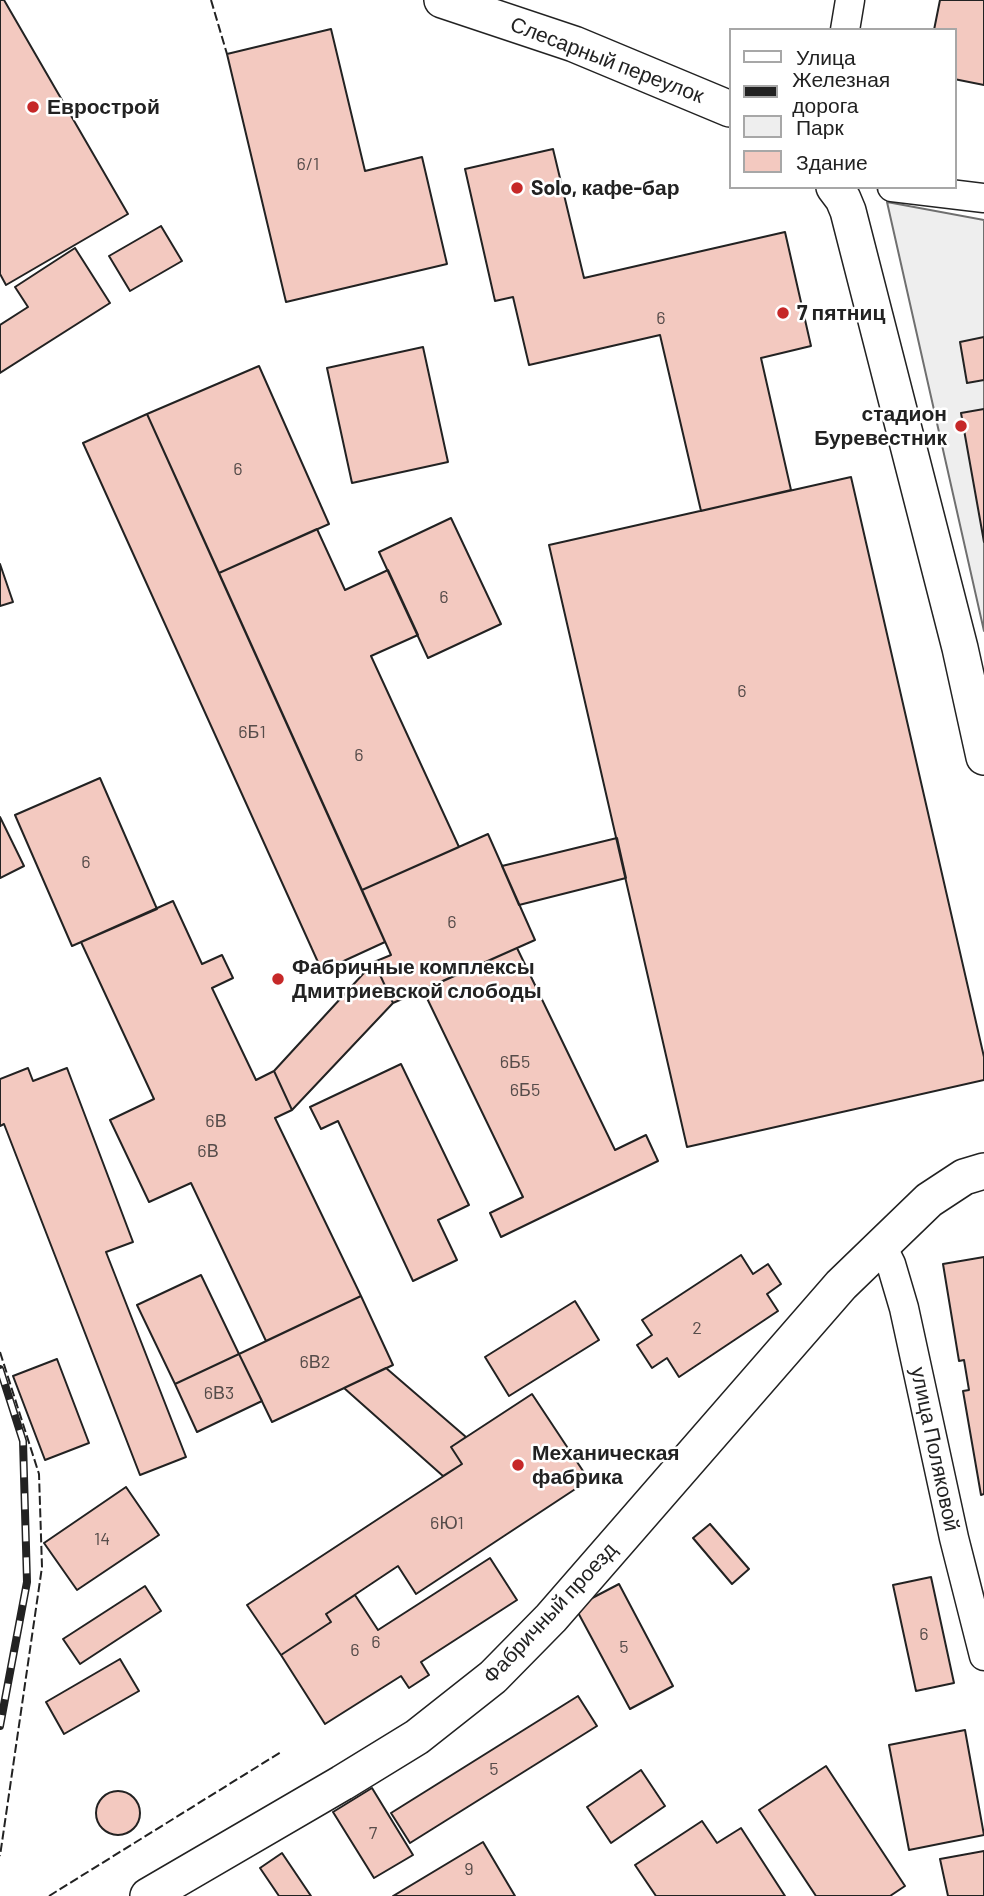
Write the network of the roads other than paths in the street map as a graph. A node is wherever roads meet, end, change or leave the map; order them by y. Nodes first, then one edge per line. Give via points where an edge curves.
1 (442, 0) edge
2 (850, 0) edge
3 (845, 28) edge
4 (729, 109) edge
5 (836, 189) edge
6 (909, 189) edge
7 (984, 198) edge
8 (984, 757) edge
9 (984, 1171) edge
10 (881, 1244) junction
11 (984, 1656) edge
12 (148, 1896) edge

1 - 4 main road, Слесарный переулок via 574,44
2 - 3 street
5 - 8 main road via 848,211
6 - 7 street
9 - 10 main road, Фабричный проезд via 964,1177 929,1200
10 - 11 street, улица Поляковой via 904,1308
10 - 12 main road, Фабричный проезд via 493,1677 417,1737

